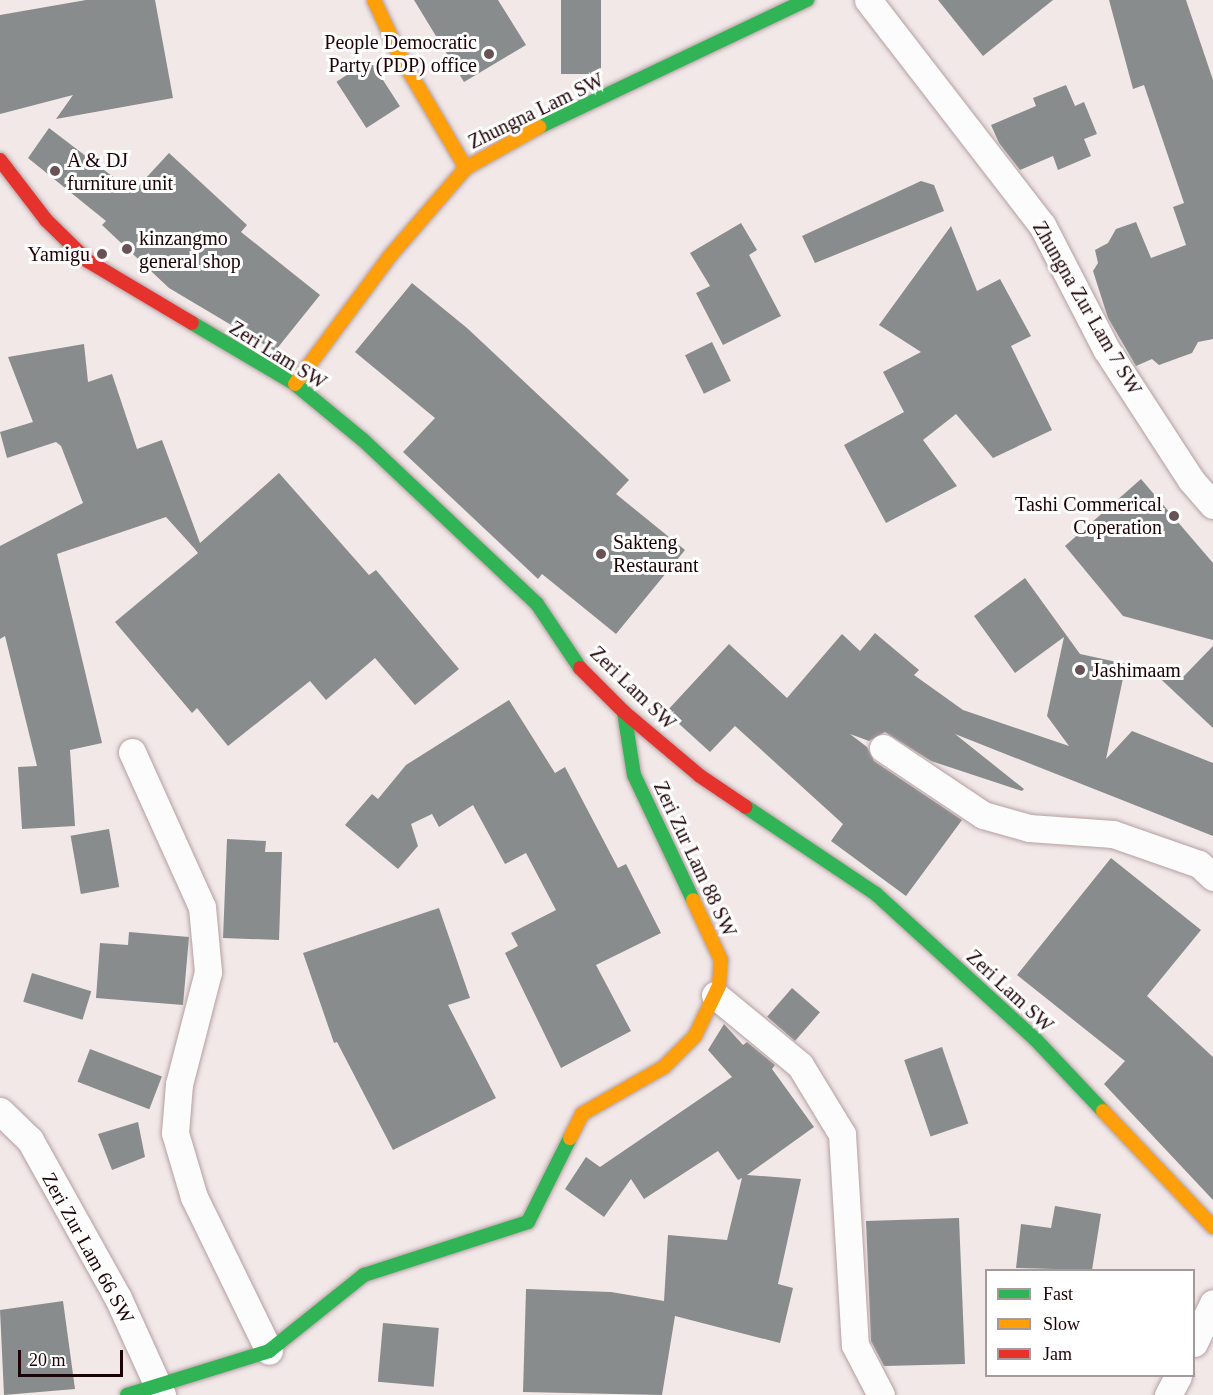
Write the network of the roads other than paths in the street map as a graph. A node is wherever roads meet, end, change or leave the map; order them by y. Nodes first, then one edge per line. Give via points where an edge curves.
1 (374, 0) edge
2 (807, 0) edge
3 (868, 0) edge
4 (0, 160) edge
5 (466, 168) junction
6 (295, 384) junction
7 (1213, 506) edge
8 (624, 712) junction
9 (883, 748) dead end
10 (132, 752) dead end
11 (1213, 876) edge
12 (715, 995) junction
13 (0, 1111) edge
14 (1213, 1227) edge
15 (1213, 1303) edge
16 (1195, 1341) edge
17 (269, 1352) junction
18 (1177, 1377) edge
19 (159, 1390) edge
20 (127, 1395) edge
21 (881, 1395) edge
22 (1168, 1395) edge

1 - 5 street via 400,56
2 - 5 street, Zhungna Lam SW via 516,138
3 - 7 street, Zhungna Zur Lam 7 SW via 1042,225 1106,349 1191,480
4 - 6 street, Zeri Lam SW via 46,220 88,261
5 - 6 street, Zhungna Lam SW via 390,256
6 - 8 street, Zeri Lam SW via 439,508 529,596 583,672
8 - 12 street, Zeri Zur Lam 88 SW via 634,775 721,960
8 - 14 street, Zeri Lam SW via 700,776 876,894 1035,1039
9 - 11 street via 983,815 1029,828 1113,834 1199,864
10 - 17 street via 202,907 208,972 179,1084 175,1133 194,1197
12 - 17 street, Zeri Zur Lam 88 SW via 695,1036 664,1067 582,1114 528,1222 364,1275
12 - 21 street via 800,1065 842,1134 855,1345
13 - 19 street, Zeri Zur Lam 66 SW via 30,1140 118,1298
15 - 16 street
17 - 19 street, Zeri Zur Lam 88 SW
18 - 22 street
19 - 20 street, Zeri Zur Lam 88 SW

